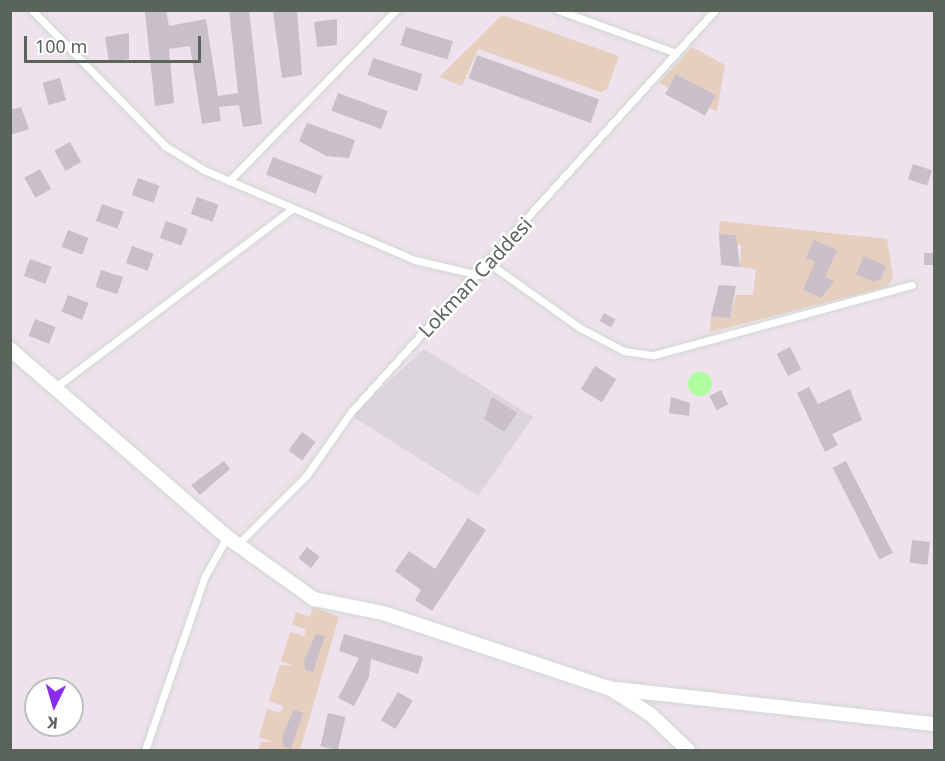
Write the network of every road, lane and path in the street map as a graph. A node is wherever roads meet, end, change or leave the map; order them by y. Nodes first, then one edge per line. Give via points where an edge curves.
1 (32, 10) edge
2 (396, 10) edge
3 (558, 10) edge
4 (714, 10) edge
5 (676, 52) junction
6 (229, 181) junction
7 (292, 209) junction
8 (490, 264) junction
9 (479, 275) junction
10 (912, 285) dead end
11 (10, 349) edge
12 (57, 386) junction
13 (233, 540) junction
14 (611, 689) junction
15 (934, 724) edge
16 (145, 750) edge
17 (688, 750) edge

1 - 6 lane via 165,146
2 - 6 lane
3 - 5 lane
4 - 5 lane, Lokman Caddesi
5 - 8 lane, Lokman Caddesi
6 - 7 lane
7 - 9 lane via 415,260
7 - 12 lane
8 - 9 lane, Lokman Caddesi
8 - 10 lane via 580,328 624,351 654,355
9 - 13 lane, Lokman Caddesi via 351,412 306,476
11 - 12 street
12 - 13 street
13 - 14 street via 314,599 383,613
13 - 16 lane, Lokman Caddesi via 206,576
14 - 15 street
14 - 17 street via 650,714

